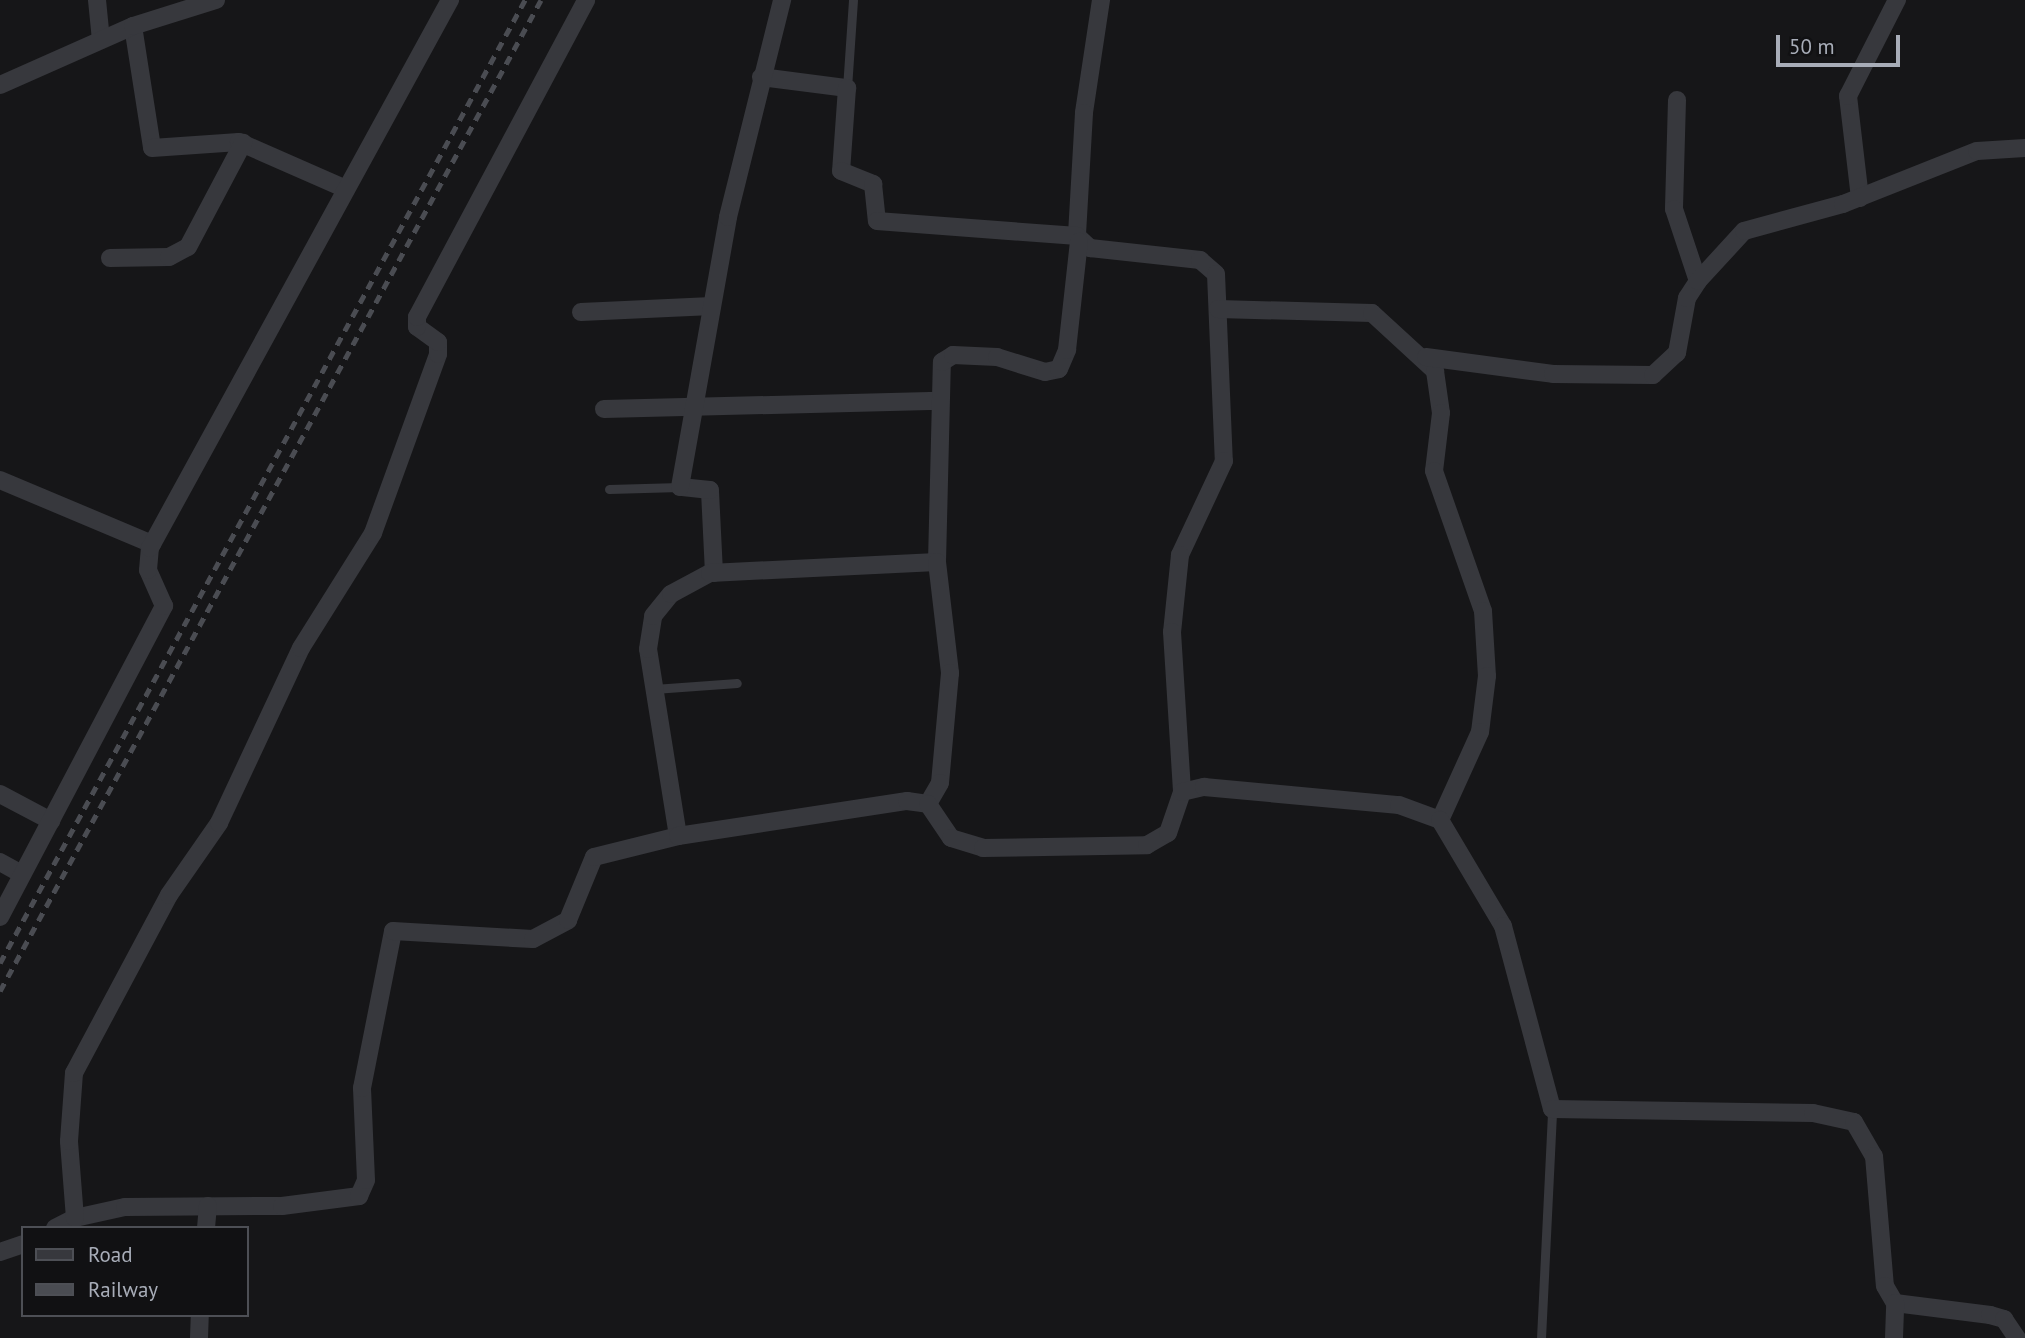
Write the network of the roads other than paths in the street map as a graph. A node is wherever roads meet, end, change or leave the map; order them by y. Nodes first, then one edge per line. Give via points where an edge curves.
1 (97, 0) edge
2 (216, 0) edge
3 (450, 0) edge
4 (586, 0) edge
5 (782, 0) edge
6 (853, 0) edge
7 (1101, 0) edge
8 (1896, 0) edge
9 (133, 26) junction
10 (101, 40) junction
11 (761, 78) junction
12 (0, 85) edge
13 (847, 88) junction
14 (1677, 100) dead end
15 (243, 143) junction
16 (2025, 148) edge
17 (344, 188) junction
18 (1860, 198) junction
19 (1078, 239) junction
20 (110, 258) dead end
21 (1698, 281) junction
22 (712, 306) junction
23 (1218, 309) junction
24 (581, 312) dead end
25 (1426, 357) junction
26 (940, 401) junction
27 (694, 403) junction
28 (604, 409) dead end
29 (0, 480) edge
30 (680, 487) junction
31 (609, 489) dead end
32 (152, 544) junction
33 (937, 562) junction
34 (714, 573) junction
35 (737, 683) dead end
36 (654, 690) junction
37 (1182, 792) junction
38 (0, 794) edge
39 (928, 804) junction
40 (1440, 820) junction
41 (51, 821) junction
42 (678, 836) junction
43 (0, 862) edge
44 (22, 874) junction
45 (0, 917) edge
46 (1552, 1109) junction
47 (208, 1206) junction
48 (75, 1218) junction
49 (59, 1226) edge
50 (206, 1226) edge
51 (21, 1245) edge
52 (0, 1252) edge
53 (1895, 1303) junction
54 (200, 1317) edge
55 (199, 1338) edge
56 (1541, 1338) edge
57 (1894, 1338) edge
58 (2017, 1338) edge

1 - 10 street
2 - 9 street
3 - 17 street
4 - 48 street via 417,317 417,327 438,342 438,354 373,533 301,648 219,823 169,895 74,1073 69,1141
5 - 11 street
6 - 13 lane
7 - 19 street via 1084,113
8 - 18 street via 1848,96
9 - 10 street
9 - 15 street via 152,148
10 - 12 street
11 - 13 street
11 - 22 street
13 - 19 street via 841,172 871,181 877,221
14 - 21 street via 1674,209
15 - 17 street
15 - 20 street via 188,247 169,257
16 - 18 street via 1976,151
17 - 32 street
18 - 21 street via 1744,231
19 - 23 street via 1200,260 1216,274
19 - 26 street via 1067,350 1059,369 1045,372 997,357 946,357
21 - 25 street via 1688,298 1677,353 1653,375 1553,374
22 - 24 street
22 - 27 street
23 - 25 street via 1372,313
23 - 37 street via 1224,461 1181,555 1172,632
25 - 40 street via 1441,413 1436,482 1483,611 1487,645 1480,732
26 - 27 street
26 - 33 street
27 - 28 street
27 - 30 street
29 - 32 street
30 - 31 lane
30 - 34 street via 710,490
32 - 41 street via 146,564 164,606
33 - 34 street
33 - 39 street via 950,673 942,773
34 - 36 street via 689,579 653,616 648,649
35 - 36 lane
36 - 42 street
37 - 39 street via 1168,833 1132,847 983,848 942,831
37 - 40 street via 1204,787 1399,805
38 - 41 street
39 - 42 street via 907,801
40 - 46 street via 1503,926
41 - 44 street
42 - 47 street via 594,856 568,920 550,935 501,940 390,933 362,1088 365,1189 352,1199
43 - 44 street
44 - 45 street
46 - 53 street via 1813,1113 1854,1122 1874,1156 1885,1286
46 - 56 lane
47 - 48 street via 125,1207
47 - 50 street
48 - 49 street
51 - 52 street
53 - 57 street
53 - 58 street via 1990,1315 2004,1320
54 - 55 street

